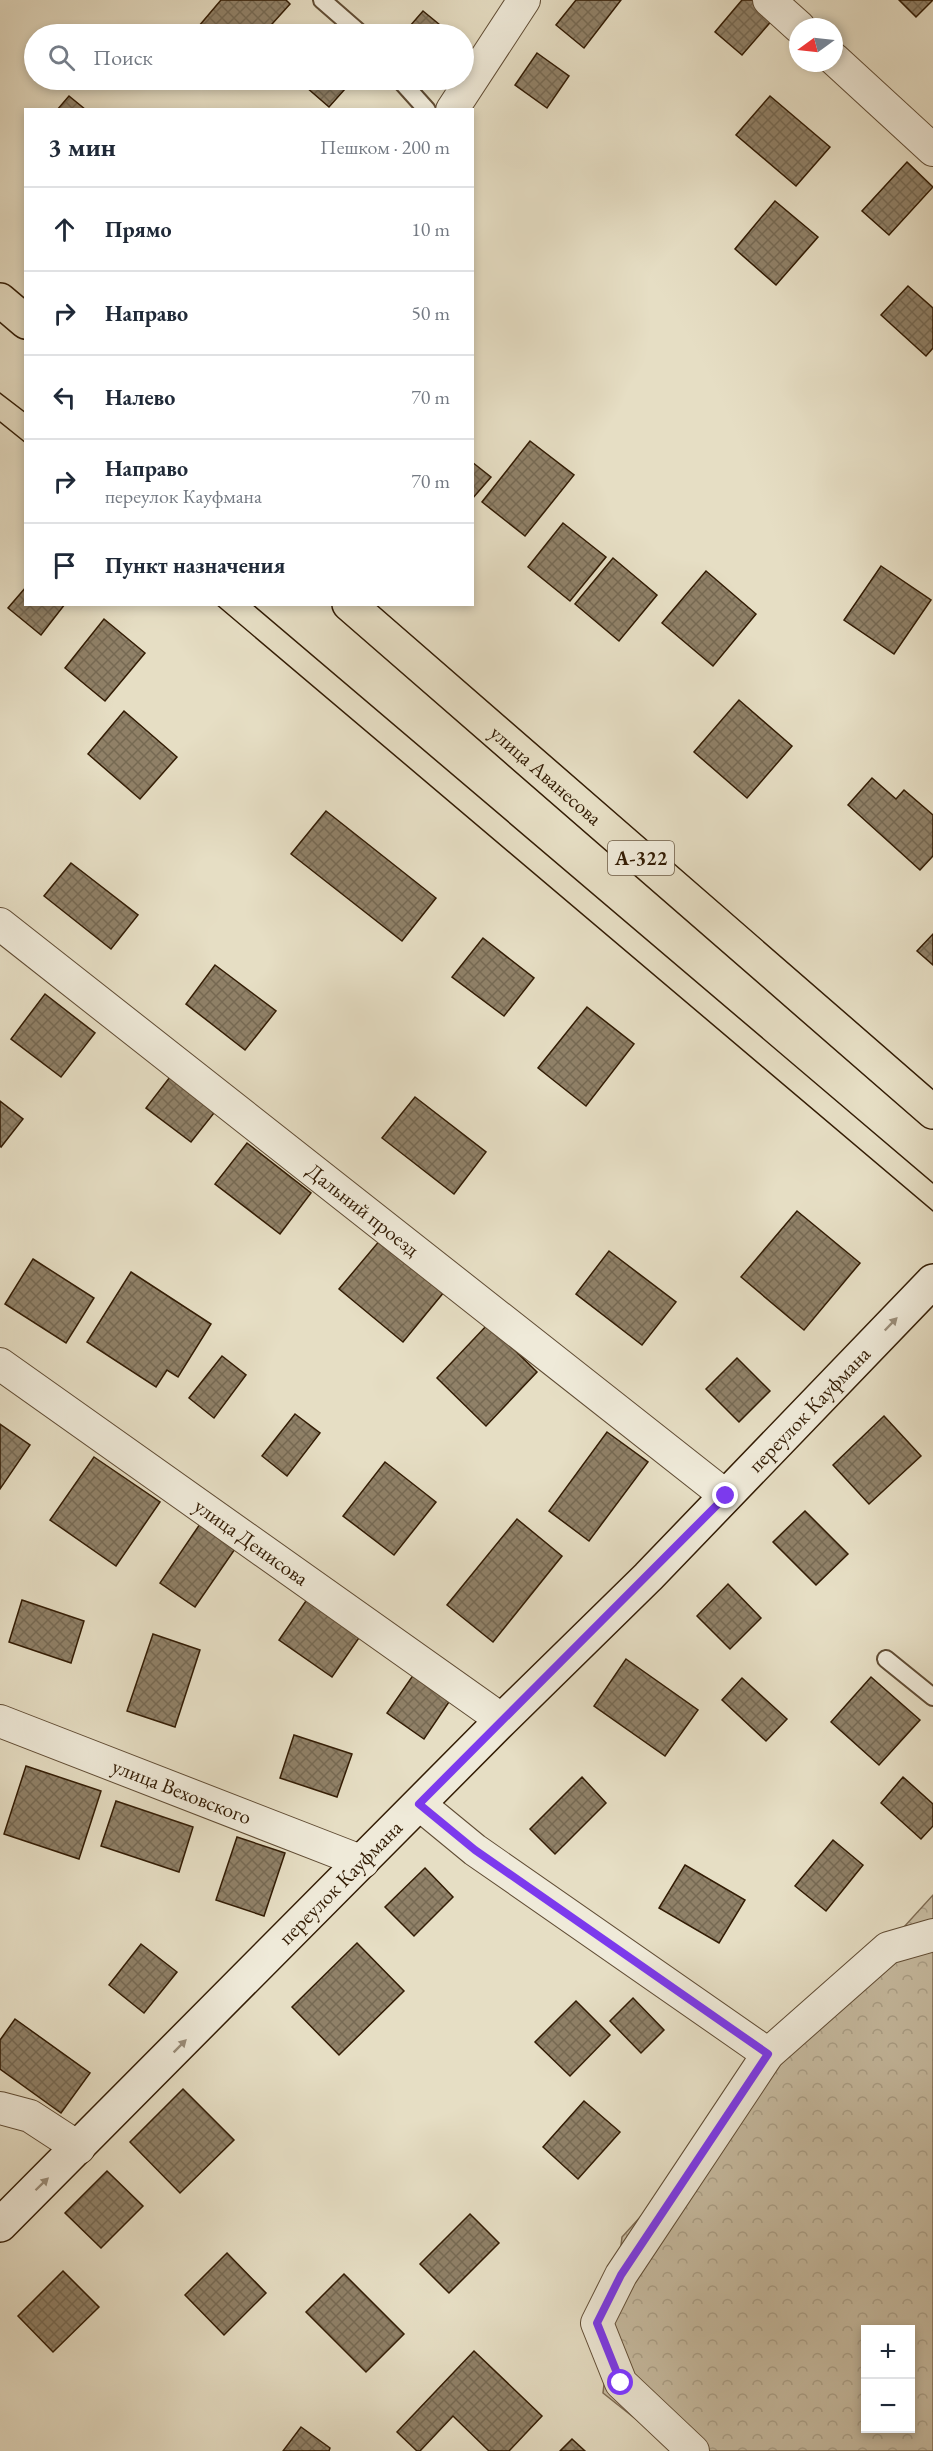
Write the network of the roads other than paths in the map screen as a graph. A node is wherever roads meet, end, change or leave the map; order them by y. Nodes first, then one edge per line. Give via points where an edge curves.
1 (322, 0) edge
2 (524, 0) edge
3 (769, 0) edge
4 (789, 18) edge
5 (350, 24) edge
6 (843, 67) edge
7 (474, 76) edge
8 (409, 90) edge
9 (465, 90) edge
10 (425, 108) edge
11 (453, 108) edge
12 (933, 150) edge
13 (0, 300) edge
14 (24, 320) edge
15 (351, 606) edge
16 (0, 924) edge
17 (933, 1112) edge
18 (933, 1281) edge
19 (0, 1364) edge
20 (726, 1496) junction
21 (886, 1659) dead end
22 (933, 1696) edge
23 (502, 1720) junction
24 (0, 1721) edge
25 (419, 1804) junction
26 (363, 1862) junction
27 (933, 1935) edge
28 (768, 2054) junction
29 (0, 2108) edge
30 (79, 2148) junction
31 (0, 2225) edge
32 (693, 2451) edge

1 - 5 lane
2 - 7 street
3 - 4 street
6 - 12 street
8 - 10 lane
9 - 11 street
13 - 14 highway
15 - 17 highway, улица Аванесова / А-322
16 - 20 street, Дальний проезд
20 -> 18 street, переулок Кауфмана
19 - 23 street, улица Денисова
20 - 23 street, переулок Кауфмана
21 - 22 lane
23 - 25 street, переулок Кауфмана
24 - 26 street, улица Веховского
25 - 26 street, переулок Кауфмана
25 - 28 street via 475,1850
30 -> 26 street, переулок Кауфмана
27 - 28 street via 888,1948
28 - 32 street via 621,2275 597,2323 621,2383
29 - 30 street via 30,2116
31 -> 30 street, переулок Кауфмана

